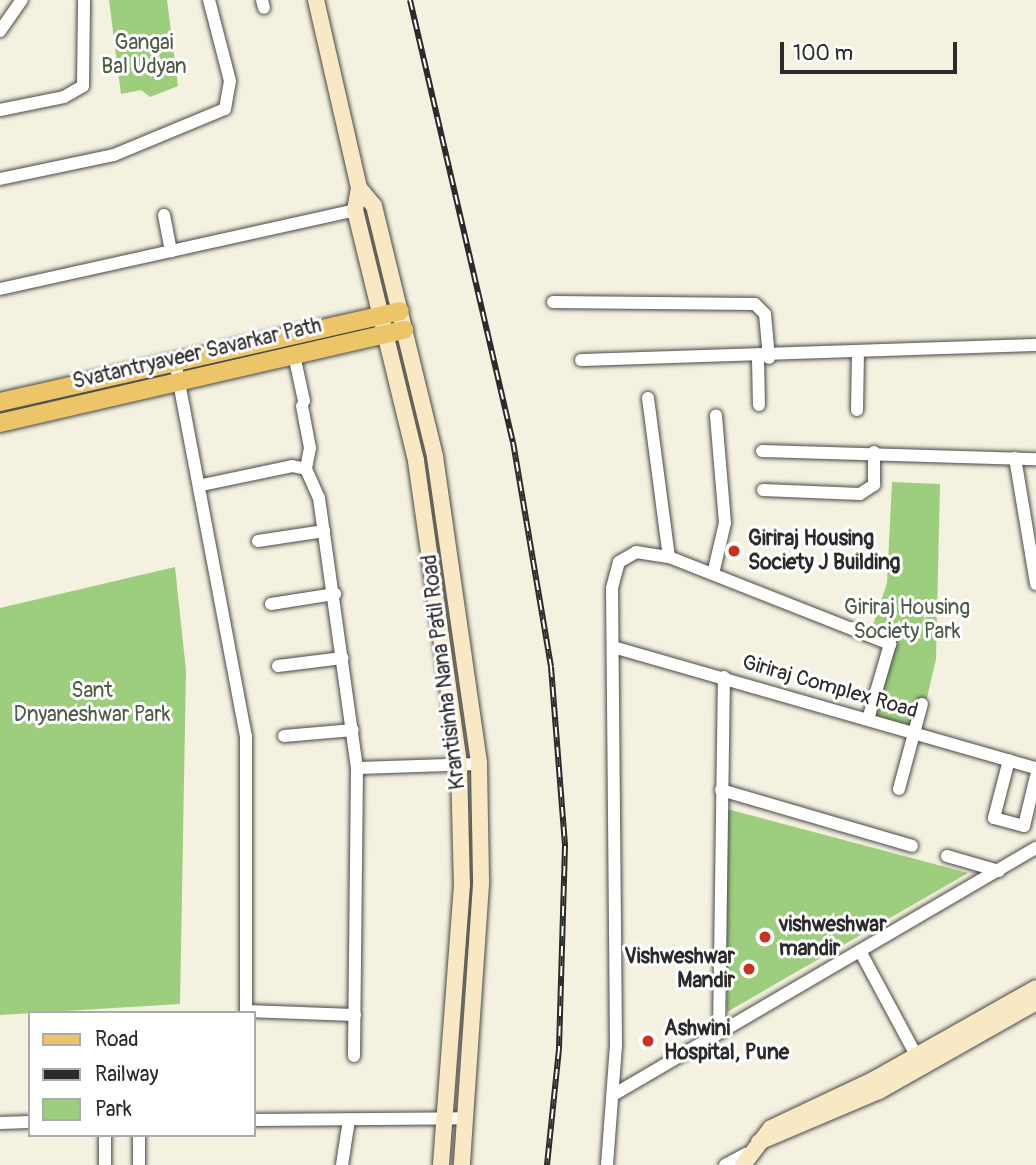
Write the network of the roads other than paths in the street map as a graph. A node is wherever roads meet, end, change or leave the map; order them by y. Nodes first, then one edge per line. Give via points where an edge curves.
1 (22, 0) edge
2 (84, 0) edge
3 (209, 0) edge
4 (316, 0) edge
5 (0, 31) edge
6 (0, 110) edge
7 (0, 180) edge
8 (359, 188) junction
9 (355, 210) junction
10 (164, 215) dead end
11 (171, 251) junction
12 (0, 289) edge
13 (554, 302) dead end
14 (400, 311) junction
15 (381, 316) junction
16 (404, 330) junction
17 (385, 334) junction
18 (1036, 345) edge
19 (294, 355) junction
20 (858, 355) junction
21 (764, 359) junction
22 (581, 360) dead end
23 (175, 362) junction
24 (179, 383) junction
25 (648, 398) dead end
26 (0, 402) edge
27 (759, 405) dead end
28 (857, 410) dead end
29 (716, 415) dead end
30 (0, 423) edge
31 (762, 450) dead end
32 (874, 452) junction
33 (1015, 458) junction
34 (1036, 459) edge
35 (306, 468) junction
36 (202, 485) junction
37 (763, 490) dead end
38 (1030, 529) edge
39 (324, 531) junction
40 (258, 541) dead end
41 (669, 557) junction
42 (713, 573) junction
43 (1036, 583) edge
44 (335, 594) junction
45 (271, 604) dead end
46 (613, 647) junction
47 (343, 658) junction
48 (278, 666) dead end
49 (724, 677) junction
50 (922, 704) dead end
51 (867, 719) junction
52 (353, 730) junction
53 (915, 732) junction
54 (284, 736) dead end
55 (1009, 760) junction
56 (479, 764) junction
57 (459, 765) junction
58 (357, 768) junction
59 (1036, 768) edge
60 (1036, 776) edge
61 (899, 789) dead end
62 (721, 790) junction
63 (912, 846) dead end
64 (1036, 848) edge
65 (947, 856) dead end
66 (999, 871) junction
67 (860, 951) junction
68 (1036, 988) edge
69 (1036, 1002) edge
70 (246, 1011) edge
71 (256, 1012) edge
72 (355, 1015) junction
73 (719, 1031) junction
74 (354, 1056) dead end
75 (916, 1057) junction
76 (613, 1095) junction
77 (444, 1117) junction
78 (465, 1118) junction
79 (349, 1120) junction
80 (256, 1121) edge
81 (28, 1122) edge
82 (0, 1123) edge
83 (105, 1137) edge
84 (139, 1137) edge
85 (759, 1142) junction
86 (744, 1159) edge
87 (105, 1165) edge
88 (139, 1165) edge
89 (342, 1165) edge
90 (441, 1165) edge
91 (462, 1165) edge
92 (607, 1165) edge
93 (725, 1165) edge

1 - 5 street
2 - 6 street via 83,86 64,97
3 - 7 street via 230,81 225,109 114,155
4 - 8 main road, Krantisinha Nana Patil Road
8 - 9 main road, Krantisinha Nana Patil Road
8 - 14 main road, Krantisinha Nana Patil Road via 374,206
9 - 11 street
9 - 15 main road, Krantisinha Nana Patil Road
10 - 11 street
11 - 12 street
13 - 21 street via 755,304 765,314
14 - 15 main road, Svatantryaveer Savarkar Path
14 - 16 main road, Krantisinha Nana Patil Road
15 - 17 main road, Krantisinha Nana Patil Road
15 - 23 main road, Svatantryaveer Savarkar Path
16 - 17 main road, Svatantryaveer Savarkar Path
16 - 56 main road, Krantisinha Nana Patil Road via 445,513
17 - 19 main road, Svatantryaveer Savarkar Path
17 - 57 main road, Krantisinha Nana Patil Road via 426,516
18 - 20 street
19 - 24 main road, Svatantryaveer Savarkar Path
19 - 35 street via 310,448
20 - 21 street
20 - 28 street
21 - 22 street
21 - 27 street
23 - 24 street
23 - 26 main road, Svatantryaveer Savarkar Path
24 - 30 main road, Svatantryaveer Savarkar Path
24 - 36 street
25 - 41 street
29 - 42 street via 725,523
31 - 32 street
32 - 33 street
32 - 37 street via 874,485 860,494
33 - 34 street
33 - 38 street
35 - 36 street via 279,466
35 - 39 street
36 - 70 street via 246,736
38 - 43 street
39 - 40 street
39 - 44 street
41 - 42 street
41 - 46 street via 636,552 619,562
42 - 51 street via 890,644
44 - 45 street
44 - 47 street
46 - 49 street, Giriraj Complex Road
46 - 76 street via 618,881
47 - 48 street
47 - 52 street
49 - 51 street, Giriraj Complex Road
49 - 62 street
50 - 53 street
51 - 53 street, Giriraj Complex Road
52 - 54 street
52 - 58 street
53 - 55 street, Giriraj Complex Road
53 - 61 street
55 - 59 street, Giriraj Complex Road
55 - 60 street via 994,818 1024,826
56 - 57 street
56 - 78 main road, Krantisinha Nana Patil Road via 481,884
57 - 58 street
57 - 77 main road, Krantisinha Nana Patil Road via 462,885
58 - 72 street
62 - 63 street
62 - 73 street
64 - 66 street
65 - 66 street
66 - 67 street
67 - 73 street
67 - 75 street
68 - 75 main road
69 - 85 main road via 879,1091
71 - 72 street
72 - 74 street
73 - 76 street
75 - 85 main road via 771,1128
76 - 92 street
77 - 78 street
77 - 79 street
77 - 90 main road, Krantisinha Nana Patil Road
78 - 91 main road, Krantisinha Nana Patil Road
79 - 80 street
79 - 89 street
81 - 82 street
83 - 87 street
84 - 88 street
85 - 86 main road
86 - 93 street

